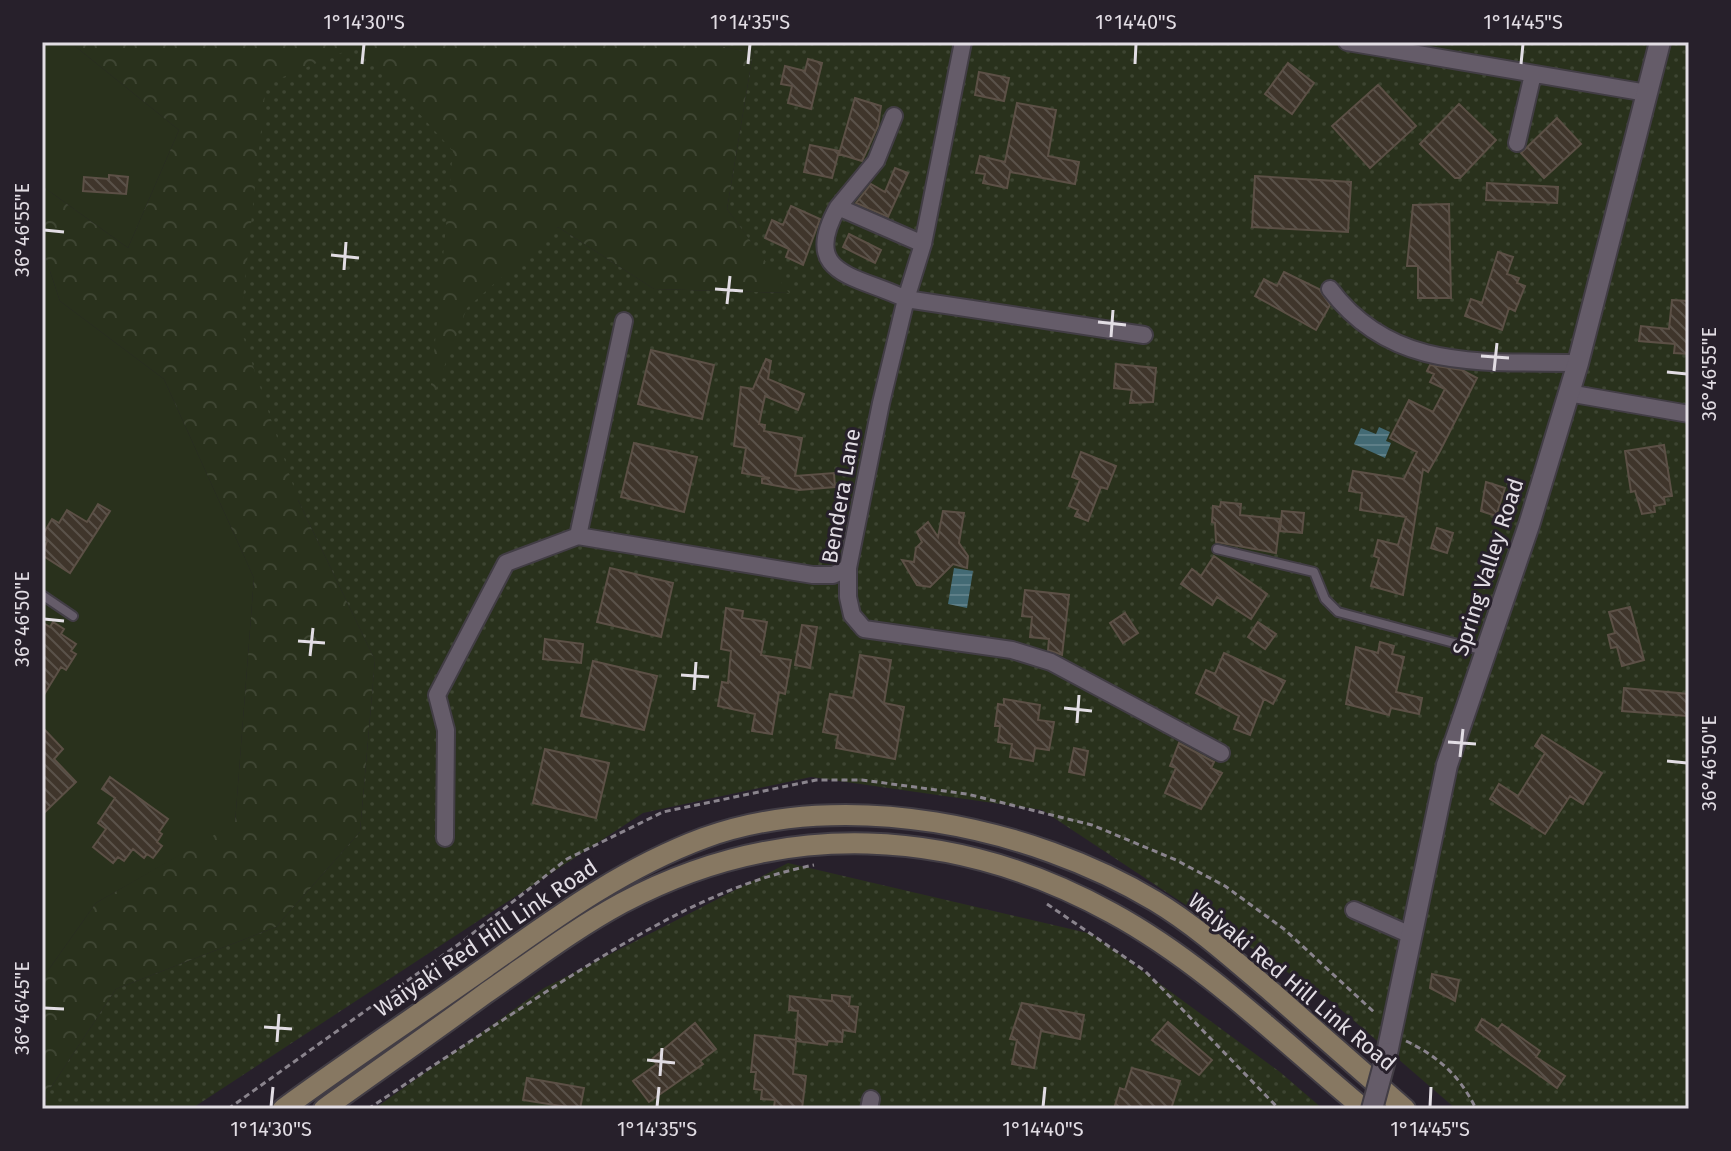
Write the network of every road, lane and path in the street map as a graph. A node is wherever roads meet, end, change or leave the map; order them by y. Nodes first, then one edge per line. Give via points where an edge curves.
1 (963, 42) edge
2 (1347, 42) edge
3 (1660, 42) edge
4 (1533, 74) junction
5 (1647, 93) junction
6 (894, 116) dead end
7 (1517, 143) dead end
8 (838, 207) junction
9 (923, 244) junction
10 (1330, 289) dead end
11 (906, 299) junction
12 (624, 321) dead end
13 (1144, 335) dead end
14 (1578, 363) junction
15 (1568, 393) junction
16 (1689, 414) edge
17 (578, 536) junction
18 (1217, 549) dead end
19 (848, 568) junction
20 (42, 595) edge
21 (73, 616) dead end
22 (1486, 651) junction
23 (1221, 753) dead end
24 (445, 838) dead end
25 (822, 864) dead end
26 (1042, 900) dead end
27 (1354, 910) dead end
28 (1413, 936) junction
29 (1389, 1044) junction
30 (228, 1109) edge
31 (283, 1109) edge
32 (324, 1109) edge
33 (368, 1109) edge
34 (1279, 1109) edge
35 (1364, 1109) edge
36 (1372, 1109) edge
37 (1405, 1109) edge
38 (1476, 1109) edge

1 - 9 street, Bendera Lane
2 - 4 street
3 - 5 street, Spring Valley Road
4 - 5 street
4 - 7 street
5 - 14 street, Spring Valley Road
6 - 8 street via 876,161
8 - 9 street
8 - 11 street via 823,244 828,261 845,276
9 - 11 street, Bendera Lane
10 - 14 street via 1367,327 1410,350 1435,357
11 - 13 street
11 - 19 street, Bendera Lane
12 - 17 street
14 - 15 street, Spring Valley Road
15 - 16 street
15 - 22 street, Spring Valley Road
17 - 19 street via 813,575
17 - 24 street via 506,563 437,695 446,730
18 - 22 lane via 1314,572 1325,599 1338,612
19 - 23 street, Bendera Lane via 852,615 864,629 1012,650 1051,662
20 - 21 lane
22 - 28 street, Spring Valley Road via 1447,765
25 - 33 path via 788,870 694,905 645,930
26 - 34 path via 1145,971
27 - 28 street
28 - 29 street, Spring Valley Road
29 - 30 path via 1367,1002 1284,929 1225,886 1176,860 1092,825 967,794 862,780 816,780 663,812 567,859 463,941
29 - 36 street, Spring Valley Road, bridge
29 - 38 path via 1430,1052 1459,1078
31 - 37 main road, Waiyaki Red Hill Link Road via 616,878 703,838 758,823 872,816 933,822 1027,843 1156,901 1218,946
32 - 35 main road, Waiyaki Red Hill Link Road via 565,936 656,886 763,850 887,842 1024,871 1112,913 1185,960

